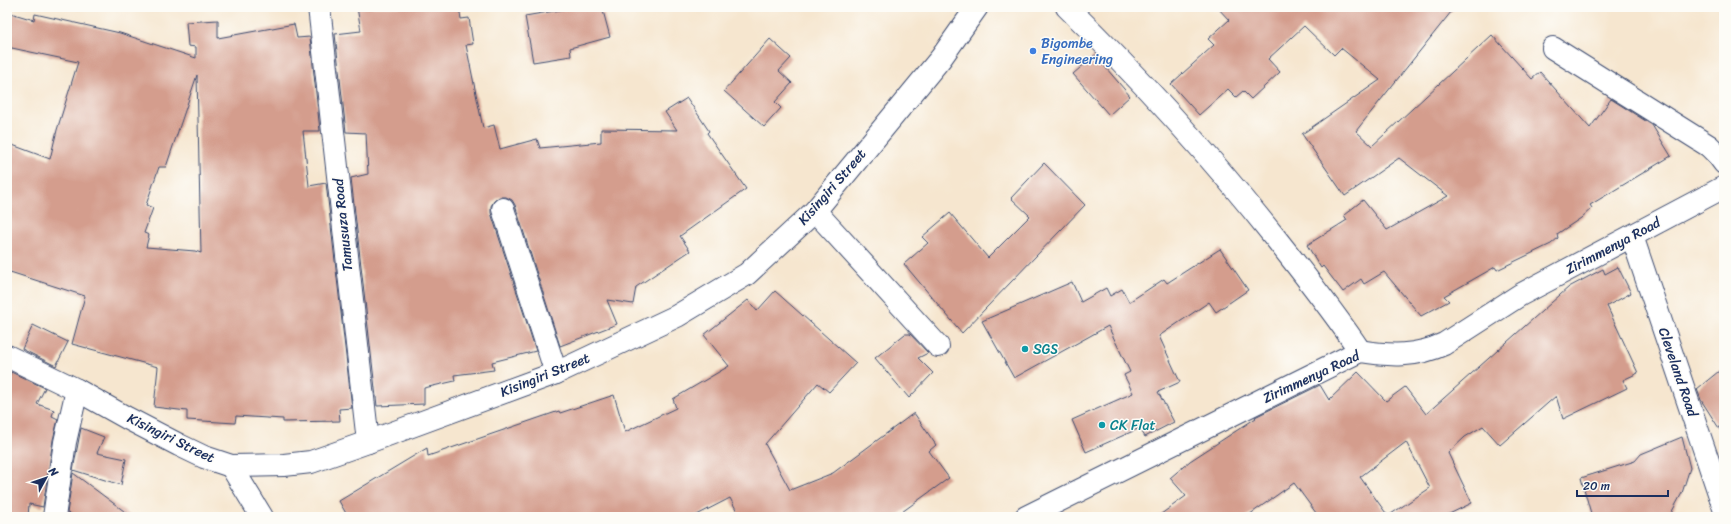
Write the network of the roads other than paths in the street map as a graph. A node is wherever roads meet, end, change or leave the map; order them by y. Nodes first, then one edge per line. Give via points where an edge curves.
1 (319, 7) edge
2 (977, 7) edge
3 (1067, 7) edge
4 (1553, 48) dead end
5 (1724, 163) edge
6 (1724, 187) edge
7 (503, 210) dead end
8 (815, 211) junction
9 (1632, 236) junction
10 (938, 346) dead end
11 (1360, 351) junction
12 (7, 356) edge
13 (556, 373) junction
14 (77, 390) junction
15 (368, 442) junction
16 (231, 466) junction
17 (1724, 508) edge
18 (54, 517) edge
19 (262, 517) edge
20 (1026, 517) edge

1 - 15 street, Tamusuza Road
2 - 8 street, Kisingiri Street via 941,58
3 - 11 street via 1174,116 1337,315
4 - 5 street via 1709,146
6 - 9 street, Zirimmenya Road
7 - 13 street
8 - 10 street
8 - 13 street, Kisingiri Street via 747,274 677,316
9 - 11 street, Zirimmenya Road via 1520,295 1459,336 1431,350 1401,356
9 - 17 street, Cleveland Road
11 - 20 street, Zirimmenya Road
12 - 14 street, Kisingiri Street
13 - 15 street, Kisingiri Street
14 - 16 street, Kisingiri Street via 204,457
14 - 18 street via 65,442
15 - 16 street, Kisingiri Street via 311,462
16 - 19 street

